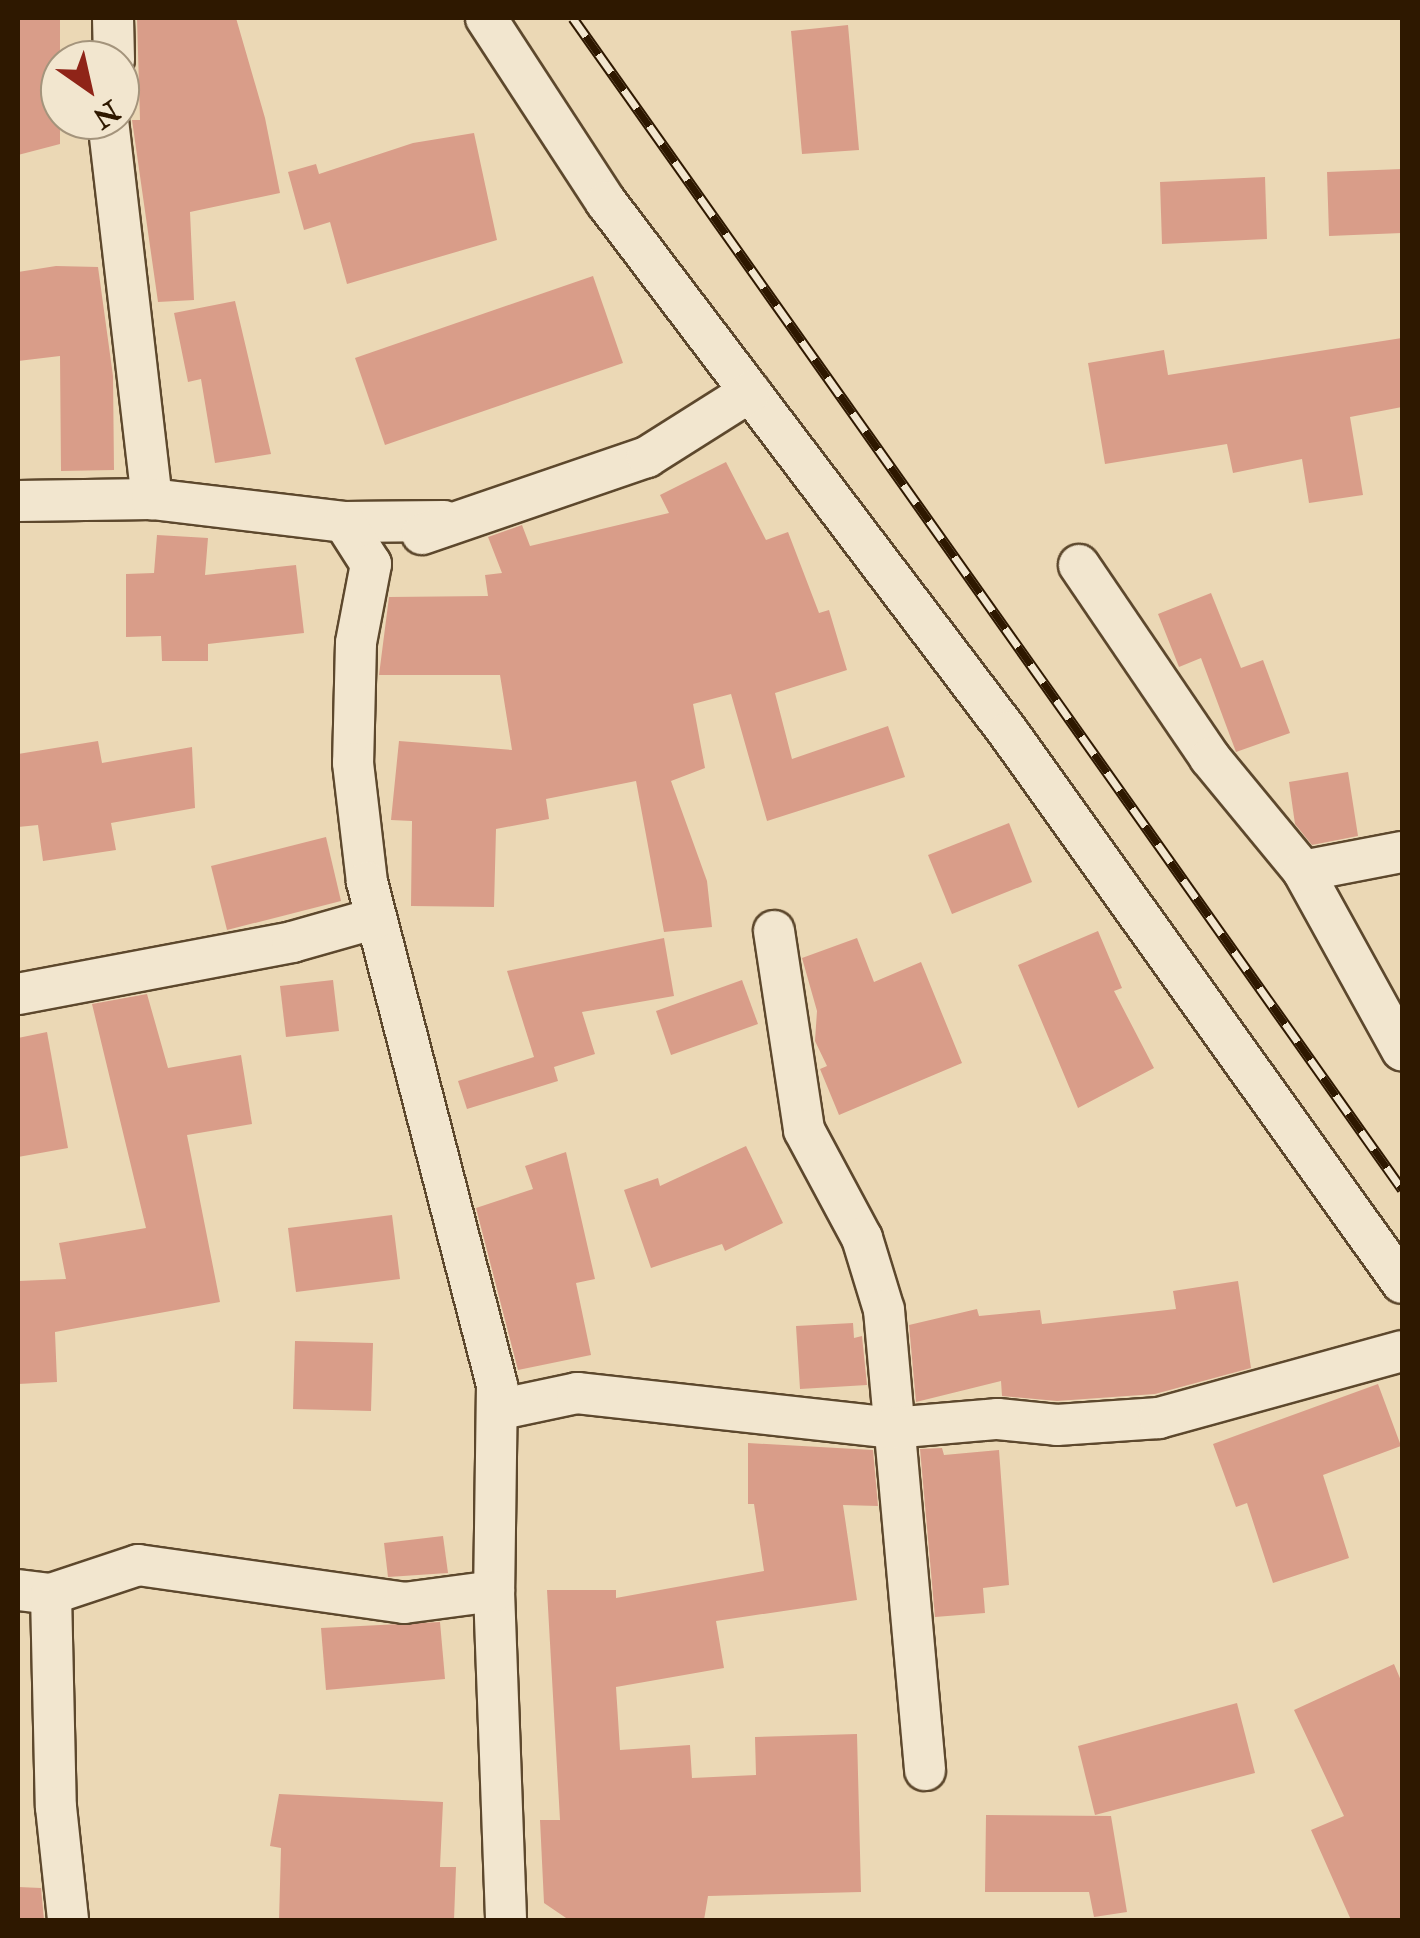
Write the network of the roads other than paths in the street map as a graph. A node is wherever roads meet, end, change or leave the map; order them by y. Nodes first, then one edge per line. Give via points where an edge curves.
1 (486, 18) edge
2 (110, 140) edge
3 (750, 392) junction
4 (152, 499) junction
5 (18, 501) edge
6 (444, 521) junction
7 (344, 522) junction
8 (371, 564) junction
9 (1079, 565) dead end
10 (1402, 852) edge
11 (1303, 871) junction
12 (376, 918) junction
13 (774, 931) dead end
14 (18, 994) edge
15 (1402, 1050) edge
16 (1402, 1283) edge
17 (1402, 1351) edge
18 (496, 1410) junction
19 (892, 1428) junction
20 (494, 1591) junction
21 (34, 1592) edge
22 (925, 1770) dead end
23 (68, 1920) edge
24 (506, 1920) edge

1 - 3 street via 606,202
2 - 4 street
3 - 6 street via 646,457
3 - 16 street via 1008,732
4 - 5 street
4 - 7 street
6 - 7 street
6 - 8 street
7 - 8 street
8 - 12 street via 356,643 353,763
9 - 11 street via 1210,758
10 - 11 street
11 - 15 street
12 - 14 street via 292,942
12 - 18 street via 412,1078 479,1298
13 - 19 street via 804,1130 862,1238 884,1310
17 - 19 street via 1159,1418
18 - 19 street via 577,1393
18 - 20 street
19 - 22 street
20 - 21 street via 404,1603 138,1565
20 - 24 street
21 - 23 street

